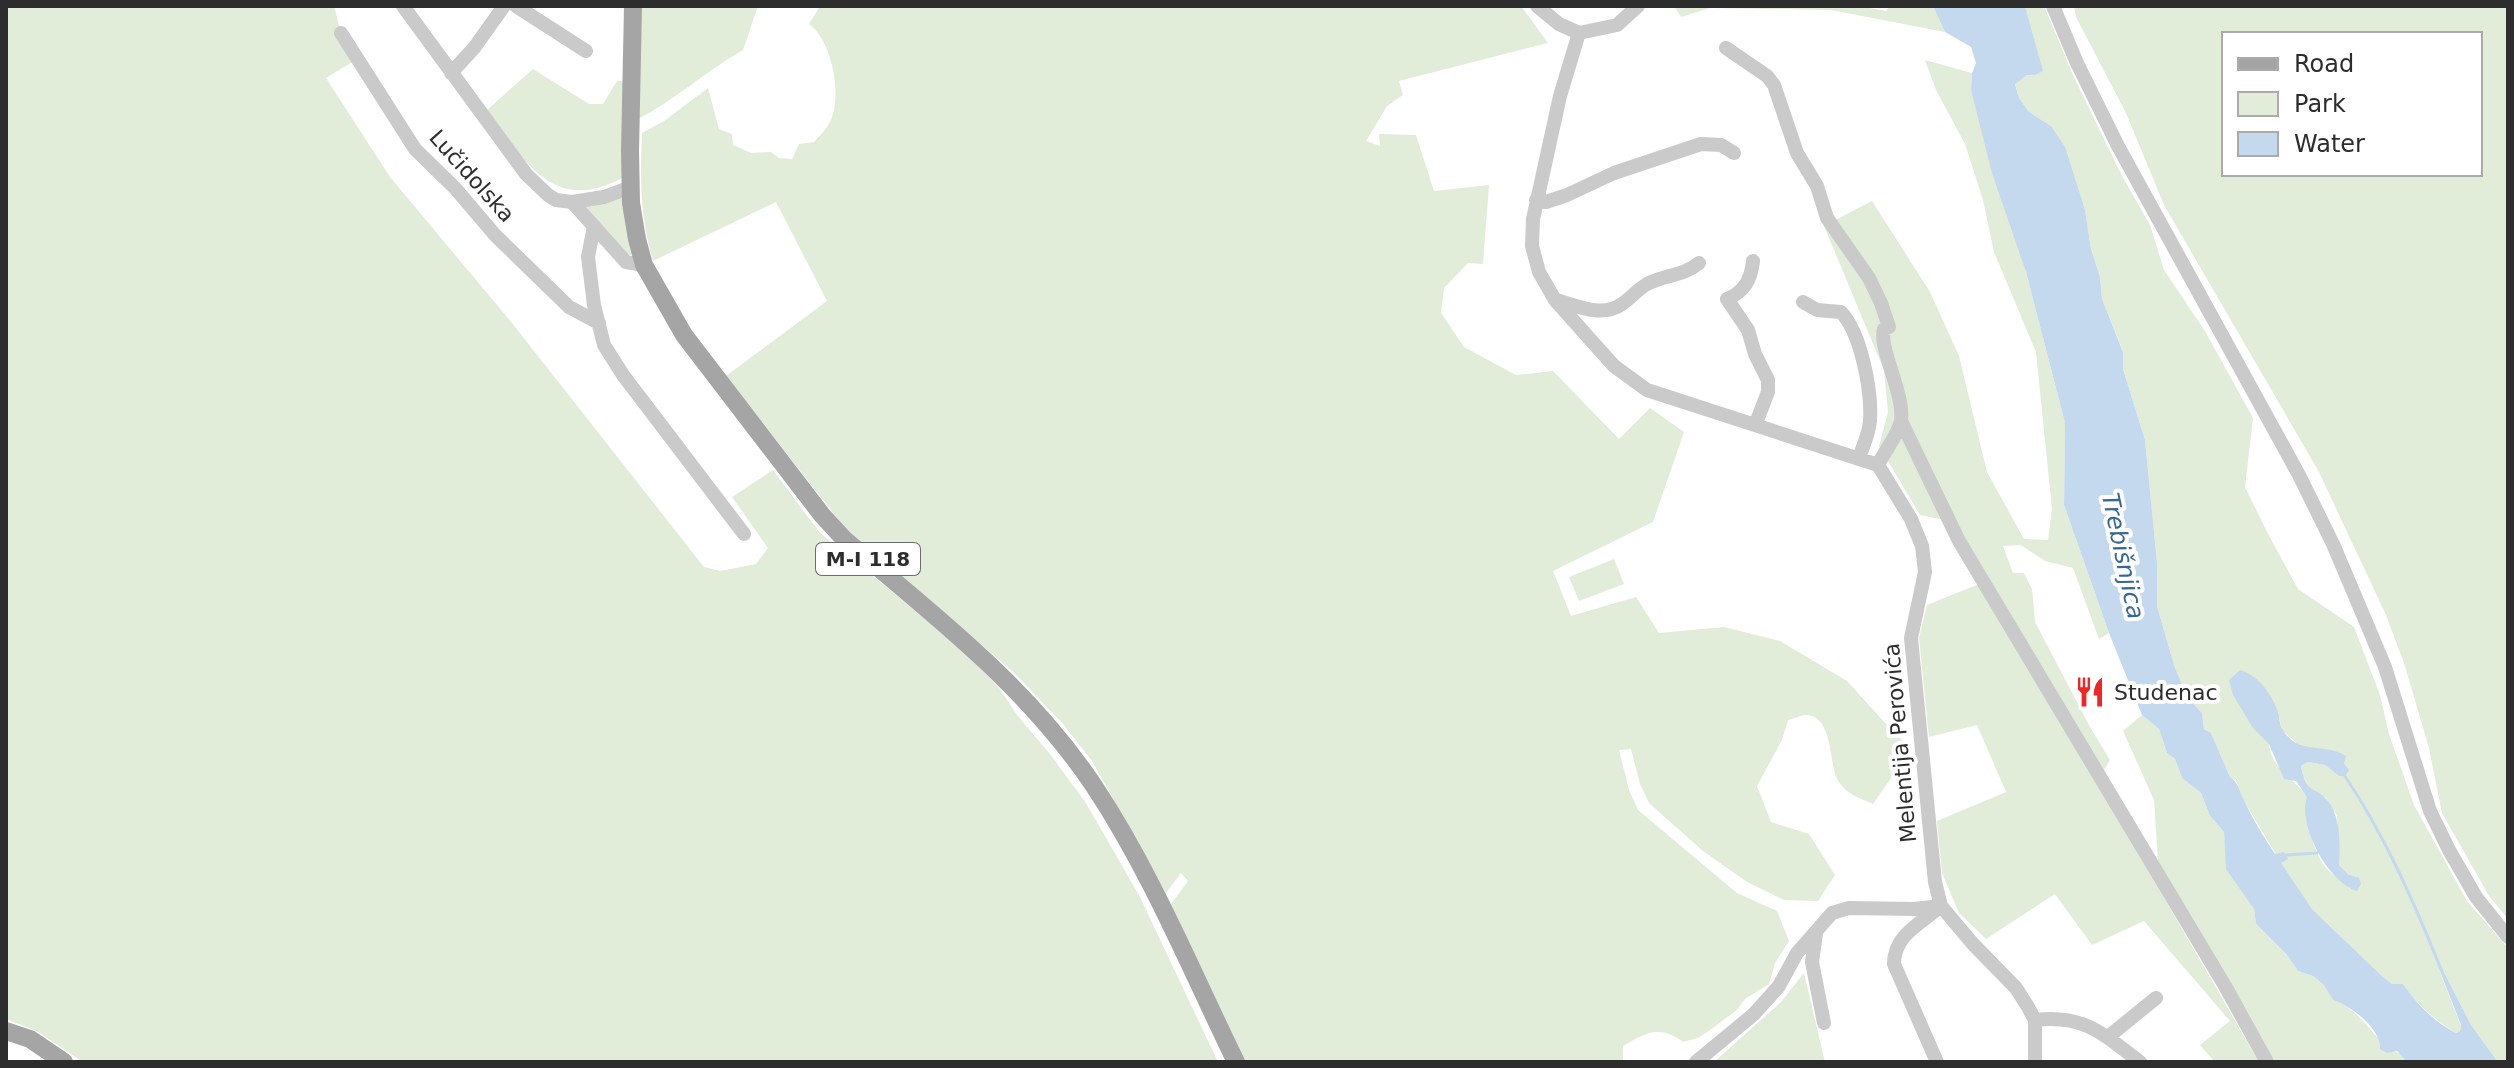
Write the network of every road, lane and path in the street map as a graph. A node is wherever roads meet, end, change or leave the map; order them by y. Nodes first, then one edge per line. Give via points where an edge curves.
1 (504, 6) edge
2 (516, 6) edge
3 (633, 6) edge
4 (1537, 6) edge
5 (1638, 6) edge
6 (2053, 6) edge
7 (409, 9) edge
8 (341, 33) dead end
9 (1579, 33) junction
10 (1726, 48) dead end
11 (586, 51) dead end
12 (451, 73) junction
13 (1734, 153) dead end
14 (631, 187) junction
15 (1536, 200) junction
16 (572, 202) junction
17 (594, 226) junction
18 (1753, 261) dead end
19 (1699, 263) dead end
20 (644, 265) junction
21 (1555, 300) junction
22 (1803, 302) dead end
23 (599, 323) junction
24 (1901, 421) junction
25 (1756, 423) junction
26 (1859, 458) junction
27 (1878, 465) junction
28 (744, 534) dead end
29 (1941, 906) junction
30 (1816, 932) junction
31 (2508, 937) edge
32 (2156, 998) dead end
33 (2035, 1020) junction
34 (1824, 1023) dead end
35 (6, 1031) edge
36 (2108, 1037) junction
37 (64, 1062) edge
38 (1236, 1062) edge
39 (1696, 1062) edge
40 (1937, 1062) edge
41 (2035, 1062) edge
42 (2140, 1062) edge
43 (2267, 1062) edge

1 - 12 street
2 - 11 street
3 - 14 main road, M-I 118
4 - 9 street
5 - 9 street via 1617,25
6 - 31 street via 2118,146 2326,530 2385,667 2430,811 2476,897
7 - 12 street
8 - 23 street, Lučidolska via 415,149 569,307
9 - 15 street
10 - 24 street via 1774,85 1827,218 1881,303 1889,327 1882,336
12 - 16 street via 526,174 556,200
13 - 15 street via 1721,145 1701,144 1567,195
14 - 16 street
14 - 20 main road, M-I 118
15 - 21 street via 1532,246
16 - 17 street
17 - 20 street via 626,262
17 - 23 street via 588,257
18 - 25 street via 1741,293 1727,299 1748,330 1768,380
19 - 21 street via 1688,272 1646,285 1606,311
20 - 38 main road, M-I 118 via 684,335 822,515 991,663 1093,785 1159,902
21 - 25 street via 1614,366 1647,390
22 - 26 street via 1817,310 1841,312 1850,321 1870,401 1868,433
23 - 28 street via 604,345 623,375
24 - 27 street
24 - 43 street via 1959,541
25 - 26 street
26 - 27 street
27 - 29 street, Melentija Perovića via 1922,546 1925,572 1911,638 1929,839
29 - 30 street via 1849,908 1832,913
29 - 33 street, Melentija Perovića via 2016,988
29 - 40 street via 1894,949 1894,964
30 - 34 street via 1812,962
30 - 39 street via 1754,1014
32 - 36 street
33 - 36 street via 2066,1018
33 - 41 street
35 - 37 main road via 30,1039
36 - 42 street

